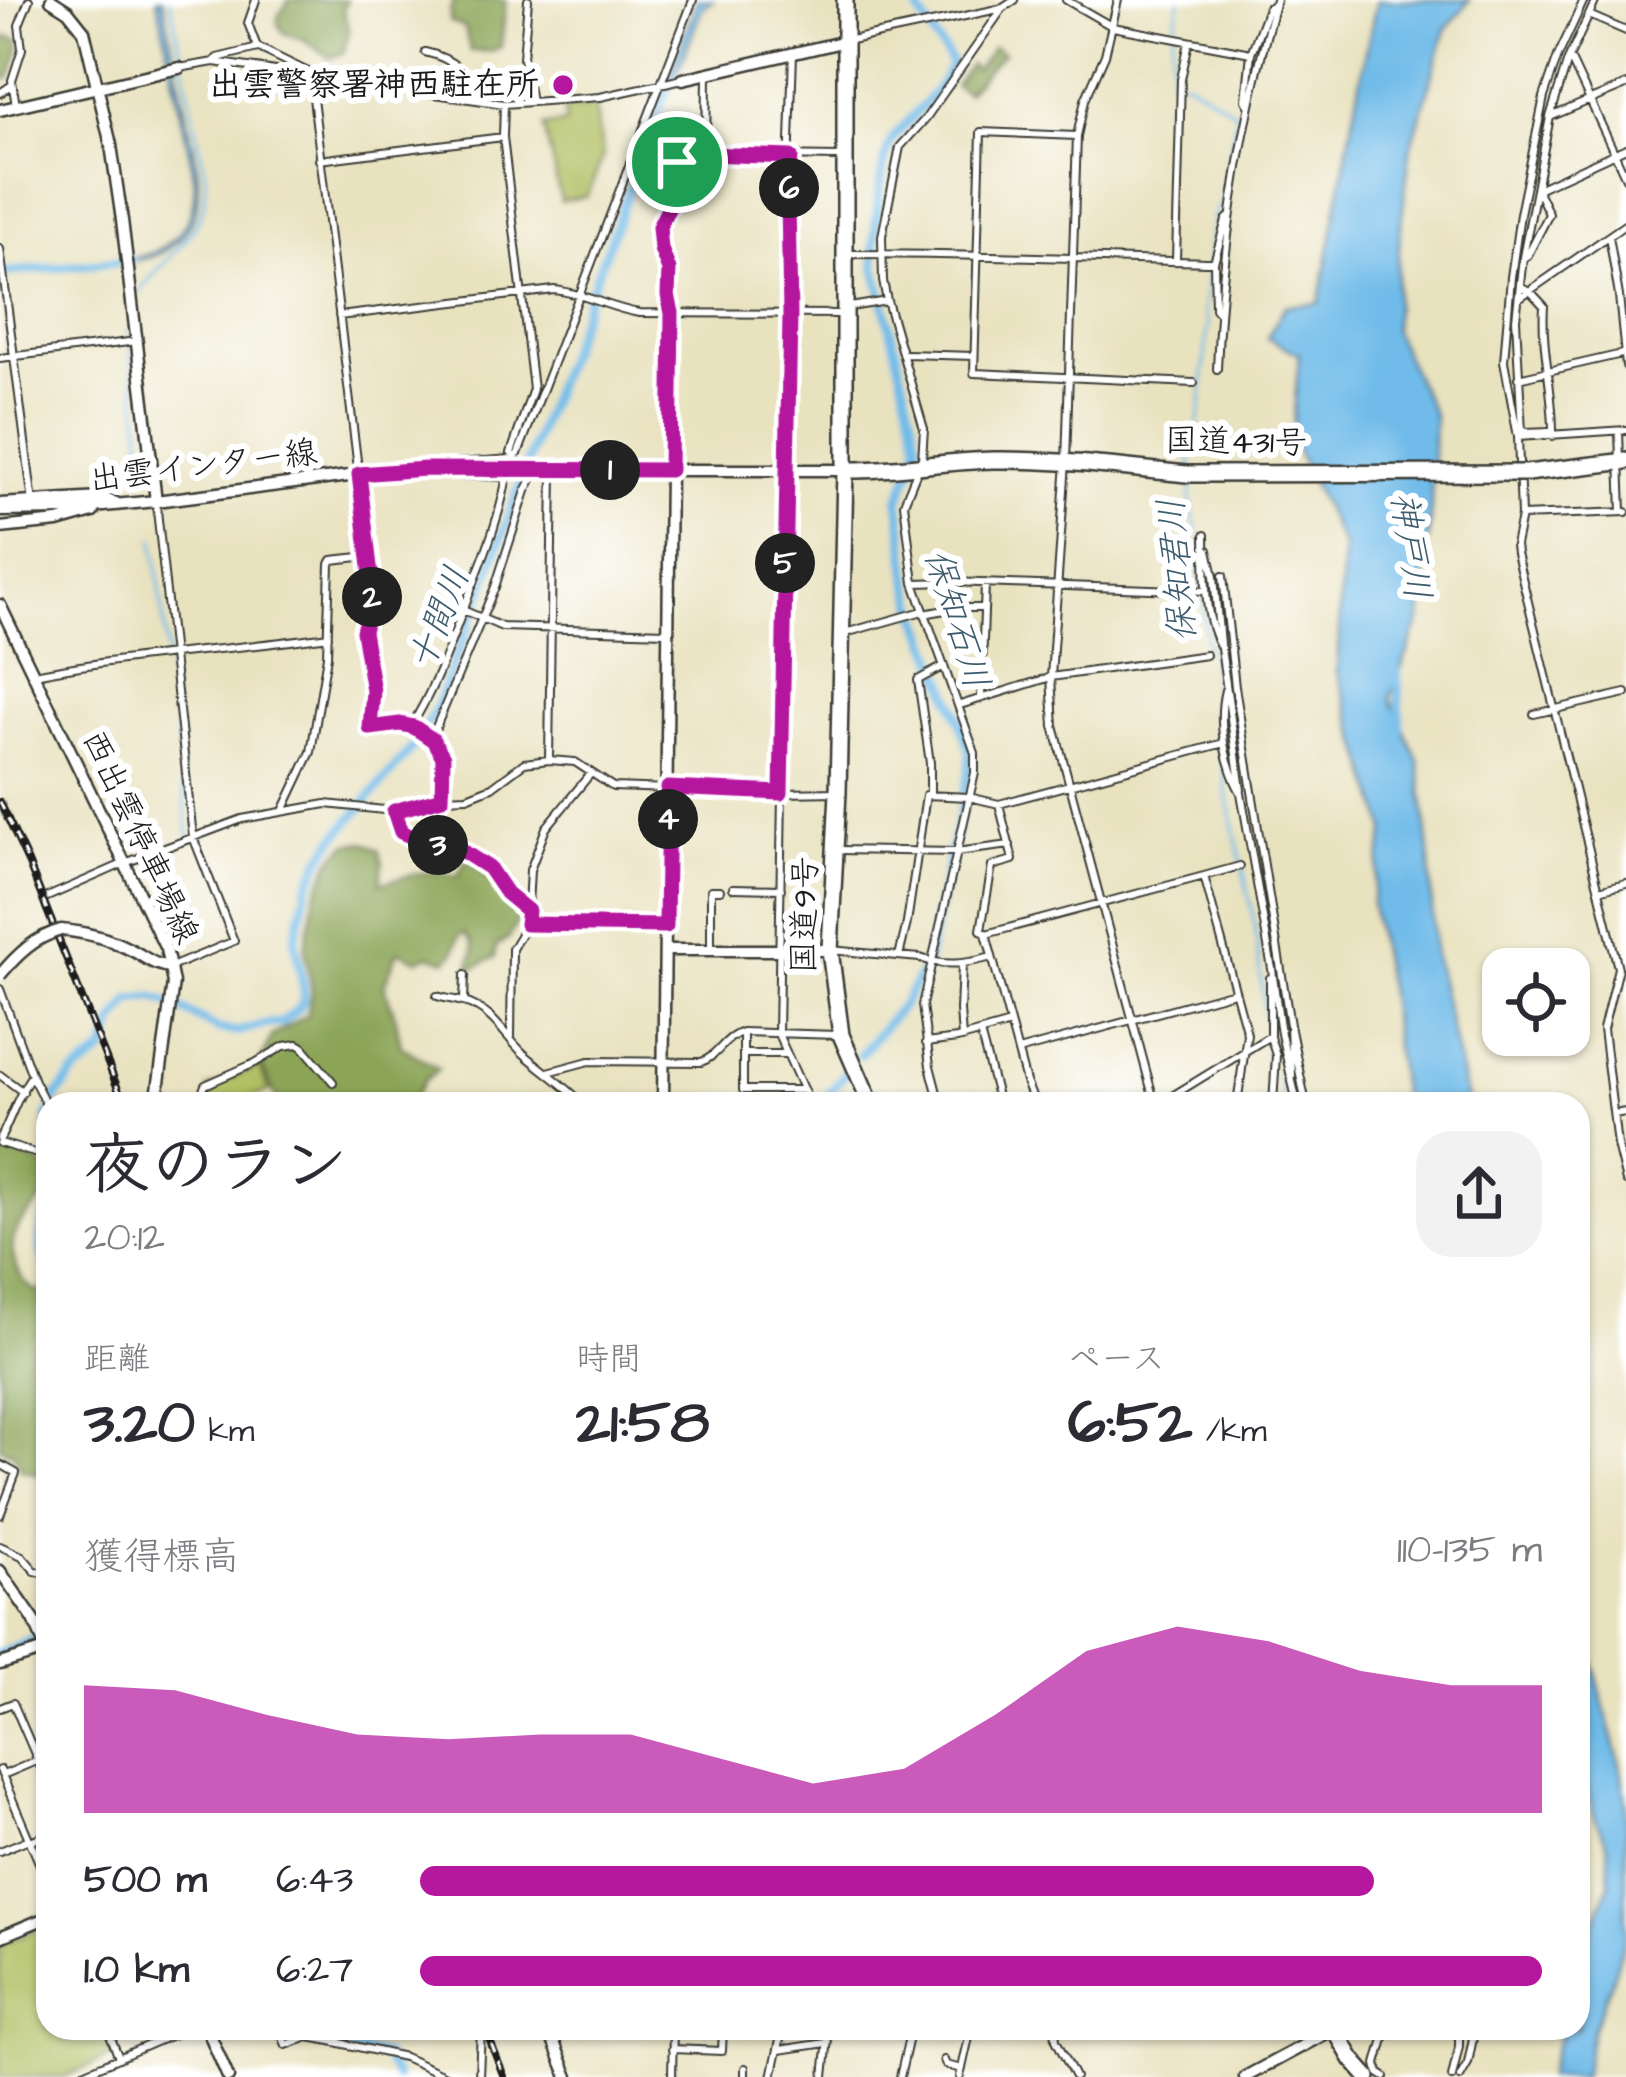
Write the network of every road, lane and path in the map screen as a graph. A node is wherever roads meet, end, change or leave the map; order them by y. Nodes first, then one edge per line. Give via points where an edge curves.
1 (29, 0) edge
2 (51, 0) edge
3 (256, 0) edge
4 (528, 0) edge
5 (693, 0) edge
6 (845, 0) edge
7 (1015, 0) edge
8 (1066, 0) edge
9 (1118, 0) edge
10 (1585, 0) edge
11 (1596, 0) edge
12 (1275, 2) edge
13 (1003, 8) junction
14 (1588, 15) junction
15 (1113, 27) junction
16 (1626, 31) edge
17 (846, 41) junction
18 (1190, 43) junction
19 (258, 48) junction
20 (425, 52) dead end
21 (793, 53) junction
22 (1251, 53) junction
23 (1568, 60) junction
24 (214, 62) junction
25 (179, 68) joint
26 (706, 73) junction
27 (310, 75) junction
28 (682, 79) joint
29 (664, 83) junction
30 (13, 85) junction
31 (1626, 85) edge
32 (98, 86) junction
33 (0, 93) edge
34 (480, 100) junction
35 (531, 101) junction
36 (1590, 101) junction
37 (505, 104) junction
38 (16, 106) junction
39 (1250, 108) junction
40 (0, 110) edge
41 (1550, 116) junction
42 (1077, 136) junction
43 (503, 137) junction
44 (1626, 148) edge
45 (1615, 153) junction
46 (706, 154) junction
47 (791, 157) junction
48 (845, 157) junction
49 (320, 160) junction
50 (1626, 178) edge
51 (1537, 189) junction
52 (1232, 214) junction
53 (1626, 224) edge
54 (1609, 236) junction
55 (0, 249) edge
56 (881, 253) junction
57 (846, 254) junction
58 (976, 257) junction
59 (1523, 257) junction
60 (1071, 260) junction
61 (1176, 261) junction
62 (1214, 262) junction
63 (1520, 286) junction
64 (1531, 292) junction
65 (522, 294) junction
66 (580, 295) junction
67 (1519, 298) junction
68 (887, 301) junction
69 (846, 311) junction
70 (1219, 312) junction
71 (672, 313) junction
72 (790, 315) junction
73 (339, 316) junction
74 (136, 341) junction
75 (904, 353) junction
76 (1625, 354) edge
77 (15, 356) junction
78 (974, 356) junction
79 (0, 358) edge
80 (1626, 366) edge
81 (1216, 369) dead end
82 (1548, 370) junction
83 (1518, 378) junction
84 (1068, 379) junction
85 (1194, 383) dead end
86 (1622, 431) edge
87 (1553, 433) junction
88 (1518, 437) junction
89 (488, 460) junction
90 (1066, 461) junction
91 (1623, 461) edge
92 (455, 465) dead end
93 (914, 468) junction
94 (535, 470) junction
95 (554, 470) junction
96 (670, 470) junction
97 (788, 470) junction
98 (845, 470) junction
99 (508, 471) junction
100 (359, 474) junction
101 (454, 475) dead end
102 (156, 501) junction
103 (33, 503) junction
104 (117, 505) junction
105 (0, 507) edge
106 (1624, 512) edge
107 (1521, 516) junction
108 (0, 528) edge
109 (369, 556) junction
110 (1223, 576) dead end
111 (914, 583) junction
112 (985, 583) junction
113 (1056, 586) junction
114 (1206, 591) junction
115 (0, 605) edge
116 (983, 608) junction
117 (464, 611) junction
118 (923, 613) junction
119 (481, 618) junction
120 (551, 627) junction
121 (667, 632) junction
122 (839, 634) junction
123 (328, 636) junction
124 (1220, 648) junction
125 (1206, 655) dead end
126 (173, 656) junction
127 (944, 666) junction
128 (34, 674) junction
129 (1051, 677) junction
130 (1226, 689) junction
131 (1626, 693) edge
132 (981, 697) junction
133 (960, 705) junction
134 (1554, 709) junction
135 (1534, 713) dead end
136 (412, 727) junction
137 (430, 738) junction
138 (1224, 743) junction
139 (549, 760) junction
140 (591, 773) junction
141 (1068, 785) junction
142 (668, 788) junction
143 (838, 792) junction
144 (781, 793) junction
145 (1241, 794) junction
146 (930, 795) junction
147 (970, 797) junction
148 (442, 798) junction
149 (999, 804) junction
150 (283, 811) junction
151 (394, 811) junction
152 (193, 838) junction
153 (1010, 845) junction
154 (836, 850) junction
155 (918, 851) junction
156 (956, 852) junction
157 (125, 863) junction
158 (1240, 866) dead end
159 (1204, 876) junction
160 (1626, 883) edge
161 (733, 888) dead end
162 (781, 889) junction
163 (720, 890) dead end
164 (1599, 890) junction
165 (45, 898) dead end
166 (1100, 903) junction
167 (528, 911) junction
168 (526, 924) junction
169 (666, 926) junction
170 (986, 934) junction
171 (666, 950) junction
172 (711, 950) junction
173 (781, 950) junction
174 (830, 950) junction
175 (898, 956) junction
176 (992, 957) junction
177 (933, 963) junction
178 (962, 965) junction
179 (171, 967) junction
180 (1272, 969) junction
181 (0, 975) edge
182 (465, 975) dead end
183 (0, 989) edge
184 (1234, 992) junction
185 (437, 995) dead end
186 (464, 1002) junction
187 (1132, 1020) junction
188 (1010, 1024) junction
189 (1289, 1024) junction
190 (743, 1033) junction
191 (980, 1033) junction
192 (778, 1034) junction
193 (841, 1035) junction
194 (1270, 1036) junction
195 (511, 1037) junction
196 (962, 1038) junction
197 (926, 1042) junction
198 (1018, 1051) junction
199 (1244, 1052) junction
200 (743, 1054) junction
201 (787, 1054) junction
202 (664, 1062) junction
203 (548, 1072) junction
204 (0, 1075) edge
205 (32, 1075) junction
206 (333, 1082) dead end
207 (804, 1090) joint
208 (22, 1092) junction
209 (40, 1092) edge
210 (158, 1092) edge
211 (202, 1092) edge
212 (570, 1092) edge
213 (663, 1092) edge
214 (866, 1092) edge
215 (937, 1092) edge
216 (996, 1092) edge
217 (1031, 1092) edge
218 (1153, 1092) edge
219 (1177, 1092) edge
220 (1239, 1092) edge
221 (1274, 1092) edge
222 (1294, 1092) edge
223 (1295, 1092) edge
224 (1298, 1092) edge
225 (1626, 1112) edge
226 (1614, 1114) junction
227 (0, 1141) edge
228 (36, 1152) edge
229 (1626, 1179) edge
230 (0, 1464) edge
231 (0, 1515) edge
232 (0, 1546) edge
233 (0, 1571) edge
234 (36, 1571) edge
235 (36, 1625) edge
236 (36, 1651) edge
237 (0, 1664) edge
238 (0, 1708) edge
239 (36, 1755) edge
240 (36, 1761) edge
241 (1, 1774) edge
242 (36, 1838) edge
243 (30, 1840) junction
244 (0, 1851) edge
245 (36, 1855) edge
246 (36, 1922) edge
247 (0, 1937) edge
248 (112, 2040) edge
249 (160, 2040) edge
250 (212, 2040) edge
251 (325, 2040) edge
252 (481, 2040) edge
253 (553, 2040) edge
254 (672, 2040) edge
255 (722, 2040) edge
256 (778, 2040) edge
257 (827, 2040) edge
258 (908, 2040) edge
259 (968, 2040) edge
260 (1056, 2040) edge
261 (1313, 2040) edge
262 (1342, 2040) edge
263 (1384, 2040) edge
264 (1460, 2040) edge
265 (1473, 2040) edge
266 (331, 2041) joint
267 (826, 2043) junction
268 (672, 2050) junction
269 (779, 2050) junction
270 (119, 2058) junction
271 (944, 2060) dead end
272 (961, 2073) edge
273 (1363, 2075) edge
274 (74, 2077) edge
275 (228, 2077) edge
276 (448, 2077) edge
277 (479, 2077) edge
278 (568, 2077) edge
279 (672, 2077) edge
280 (772, 2077) edge
281 (824, 2077) edge
282 (900, 2077) edge
283 (1075, 2077) edge
284 (1245, 2077) edge
285 (1385, 2077) edge
286 (1456, 2077) edge

1 - 30 street
2 - 32 street via 81,25
3 - 19 street via 248,26
4 - 35 street via 523,58
5 - 29 street
6 - 17 highway, 国道9号
7 - 13 street
8 - 15 street
9 - 15 street
10 - 88 street via 1544,97 1520,214 1504,330
11 - 14 street
12 - 22 street
12 - 39 street
13 - 17 street
13 - 56 street via 900,147
14 - 16 street
14 - 23 street
15 - 18 street
15 - 42 street
17 - 21 street
17 - 48 highway, 国道9号
18 - 22 street
18 - 61 street via 1181,79
19 - 24 street
19 - 27 street
20 - 34 street via 451,60
21 - 26 street
21 - 47 street
22 - 39 street
23 - 36 street
23 - 41 street
24 - 25 street
24 - 27 street
25 - 32 street
26 - 28 street
26 - 46 street
27 - 34 street
27 - 49 street
28 - 29 street
29 - 35 street
29 - 66 street
30 - 33 street
30 - 38 street
31 - 36 street
32 - 38 street
32 - 74 street
34 - 37 street
35 - 37 street
36 - 41 street
36 - 45 street
37 - 43 street
38 - 40 street
39 - 52 street
41 - 51 street
42 - 58 street via 980,132
42 - 60 street
43 - 49 street
43 - 65 street
44 - 45 street
45 - 50 street
45 - 51 street
46 - 47 street
46 - 71 street via 673,167 659,227
47 - 48 street
47 - 72 street
48 - 57 highway, 国道9号
49 - 73 street
51 - 59 street
51 - 59 street via 1549,214
52 - 62 street
52 - 70 street
53 - 54 street
54 - 64 street
54 - 76 street
55 - 77 street
56 - 57 street
56 - 58 street
56 - 68 street
57 - 69 highway, 国道9号
58 - 60 street
58 - 78 street
59 - 63 street
60 - 61 street
60 - 84 street
61 - 62 street
62 - 70 street
63 - 64 street
63 - 67 street
64 - 67 street
64 - 82 street via 1544,306
65 - 66 street
65 - 73 street
65 - 89 street via 533,389 513,449
66 - 71 street via 639,313
66 - 89 street via 518,454
67 - 83 street
68 - 69 street
68 - 75 street
69 - 72 street
69 - 98 highway, 国道9号
70 - 81 street
71 - 72 street
71 - 96 street
72 - 97 street
73 - 100 street
74 - 77 street
74 - 102 street
75 - 78 street
75 - 93 street via 924,429
76 - 80 street
76 - 82 street
77 - 79 street
77 - 103 street
78 - 84 street via 978,375
82 - 83 street
82 - 87 street
83 - 87 street via 1522,432
84 - 85 street
84 - 90 street
86 - 87 street
86 - 91 street
87 - 88 street
88 - 107 street
89 - 92 street
90 - 91 highway, 国道431号, bridge via 1188,474 1527,472
90 - 93 highway, 国道431号
90 - 113 street
91 - 106 street
93 - 98 highway, 国道431号
93 - 111 street via 904,503
94 - 95 street, 出雲インター線
94 - 99 street, 出雲インター線
94 - 119 street
95 - 96 street, 出雲インター線
95 - 120 street
96 - 97 street, 出雲インター線
96 - 121 street
97 - 98 street, 出雲インター線
97 - 144 street
98 - 122 highway, 国道9号
99 - 100 street, 出雲インター線
99 - 101 street
99 - 117 street
100 - 102 street, 出雲インター線
100 - 109 street
102 - 104 street, 出雲インター線
102 - 126 street
103 - 104 street via 101,498
103 - 105 street
104 - 105 street, 出雲インター線
104 - 108 street
106 - 107 street
107 - 134 street via 1516,553
109 - 123 street via 332,560
109 - 136 street via 373,592 363,631 370,728
110 - 189 street
111 - 112 street
111 - 118 street
112 - 113 street
112 - 116 street
113 - 114 street
113 - 129 street
114 - 124 street
114 - 124 street via 1204,535
115 - 128 street, 西出雲停車場線
116 - 118 street
116 - 132 street
117 - 119 street
117 - 136 street
118 - 122 street
118 - 127 street
119 - 120 street via 502,627
119 - 137 street
120 - 121 street
120 - 139 street
121 - 142 street
122 - 143 highway, 国道9号
123 - 126 street
123 - 150 street via 310,752
124 - 130 street
125 - 129 street
126 - 128 street
126 - 152 street
127 - 133 street
127 - 146 street via 918,680
128 - 157 street, 西出雲停車場線
129 - 132 street
129 - 141 street
130 - 138 street
130 - 145 street
131 - 134 street
132 - 133 street
133 - 147 street via 976,753
134 - 135 street
134 - 164 street
136 - 137 street
137 - 148 street via 443,757
138 - 141 street
138 - 145 street
139 - 140 street
139 - 148 street via 524,763 478,795
140 - 142 street via 613,787
140 - 167 street via 546,827 530,870
141 - 149 street
141 - 166 street
142 - 144 street
142 - 169 street
143 - 144 street
143 - 154 highway, 国道9号
144 - 162 street
145 - 180 street
146 - 147 street
146 - 155 street
147 - 149 street
147 - 156 street
148 - 151 street
149 - 153 street
150 - 151 street via 326,804
150 - 152 street
151 - 167 street via 401,832 477,860
152 - 157 street
152 - 179 street via 235,940
153 - 156 street
153 - 170 street via 1013,860 992,866
154 - 155 street
154 - 174 highway, 国道9号
155 - 156 street
155 - 175 street
156 - 177 street
157 - 165 street
157 - 179 street, 西出雲停車場線
158 - 159 street
159 - 166 street
159 - 184 street
160 - 164 street
161 - 162 street
162 - 173 street
163 - 172 street via 711,890
164 - 226 street via 1618,968 1604,1029
166 - 170 street
166 - 187 street
167 - 168 street
168 - 169 street
168 - 195 street via 512,949
169 - 171 street
170 - 176 street
171 - 172 street
171 - 202 street
172 - 173 street
173 - 174 street
173 - 192 street
174 - 175 street
174 - 193 highway, 国道9号
175 - 177 street
176 - 178 street
176 - 188 street
177 - 178 street
177 - 197 street via 922,1005
178 - 196 street
179 - 181 street, bridge via 61,931 30,945
179 - 210 street, 西出雲停車場線
180 - 194 street
180 - 222 street
182 - 186 street
183 - 205 street
184 - 187 street
184 - 199 street
185 - 186 street
186 - 195 street
187 - 198 street
187 - 218 street
188 - 191 street
188 - 198 street
189 - 223 street
189 - 224 street
190 - 192 street
190 - 200 street
190 - 202 street via 714,1058
191 - 196 street
191 - 216 street
192 - 193 street
192 - 201 street
193 - 214 highway, 国道9号
194 - 199 street
194 - 221 street
195 - 203 street
196 - 197 street
197 - 215 street
198 - 217 street
199 - 219 street
199 - 220 street
200 - 201 street
200 - 207 street via 743,1090
201 - 207 street
202 - 203 street via 589,1061
202 - 213 street
203 - 212 street
204 - 208 street
205 - 208 street
205 - 209 street
206 - 211 street via 298,1044
208 - 227 street
225 - 226 street
226 - 229 street
227 - 228 street
230 - 231 street via 16,1473
232 - 234 street
233 - 235 street
236 - 237 street
238 - 239 street via 13,1703
240 - 241 street
241 - 243 street
242 - 243 street
243 - 244 street
243 - 245 street
246 - 247 street
248 - 270 street
249 - 270 street
250 - 275 street
251 - 266 street
252 - 277 street
253 - 278 street
254 - 268 street
255 - 268 street via 722,2051
256 - 269 street
257 - 267 street
258 - 282 street
259 - 272 street
260 - 283 street
261 - 284 street
262 - 273 highway
263 - 285 street via 1377,2064
264 - 286 street
265 - 286 street
266 - 276 street via 404,2057
267 - 269 street
267 - 281 street
268 - 279 street
269 - 280 street
270 - 274 street
271 - 272 street

